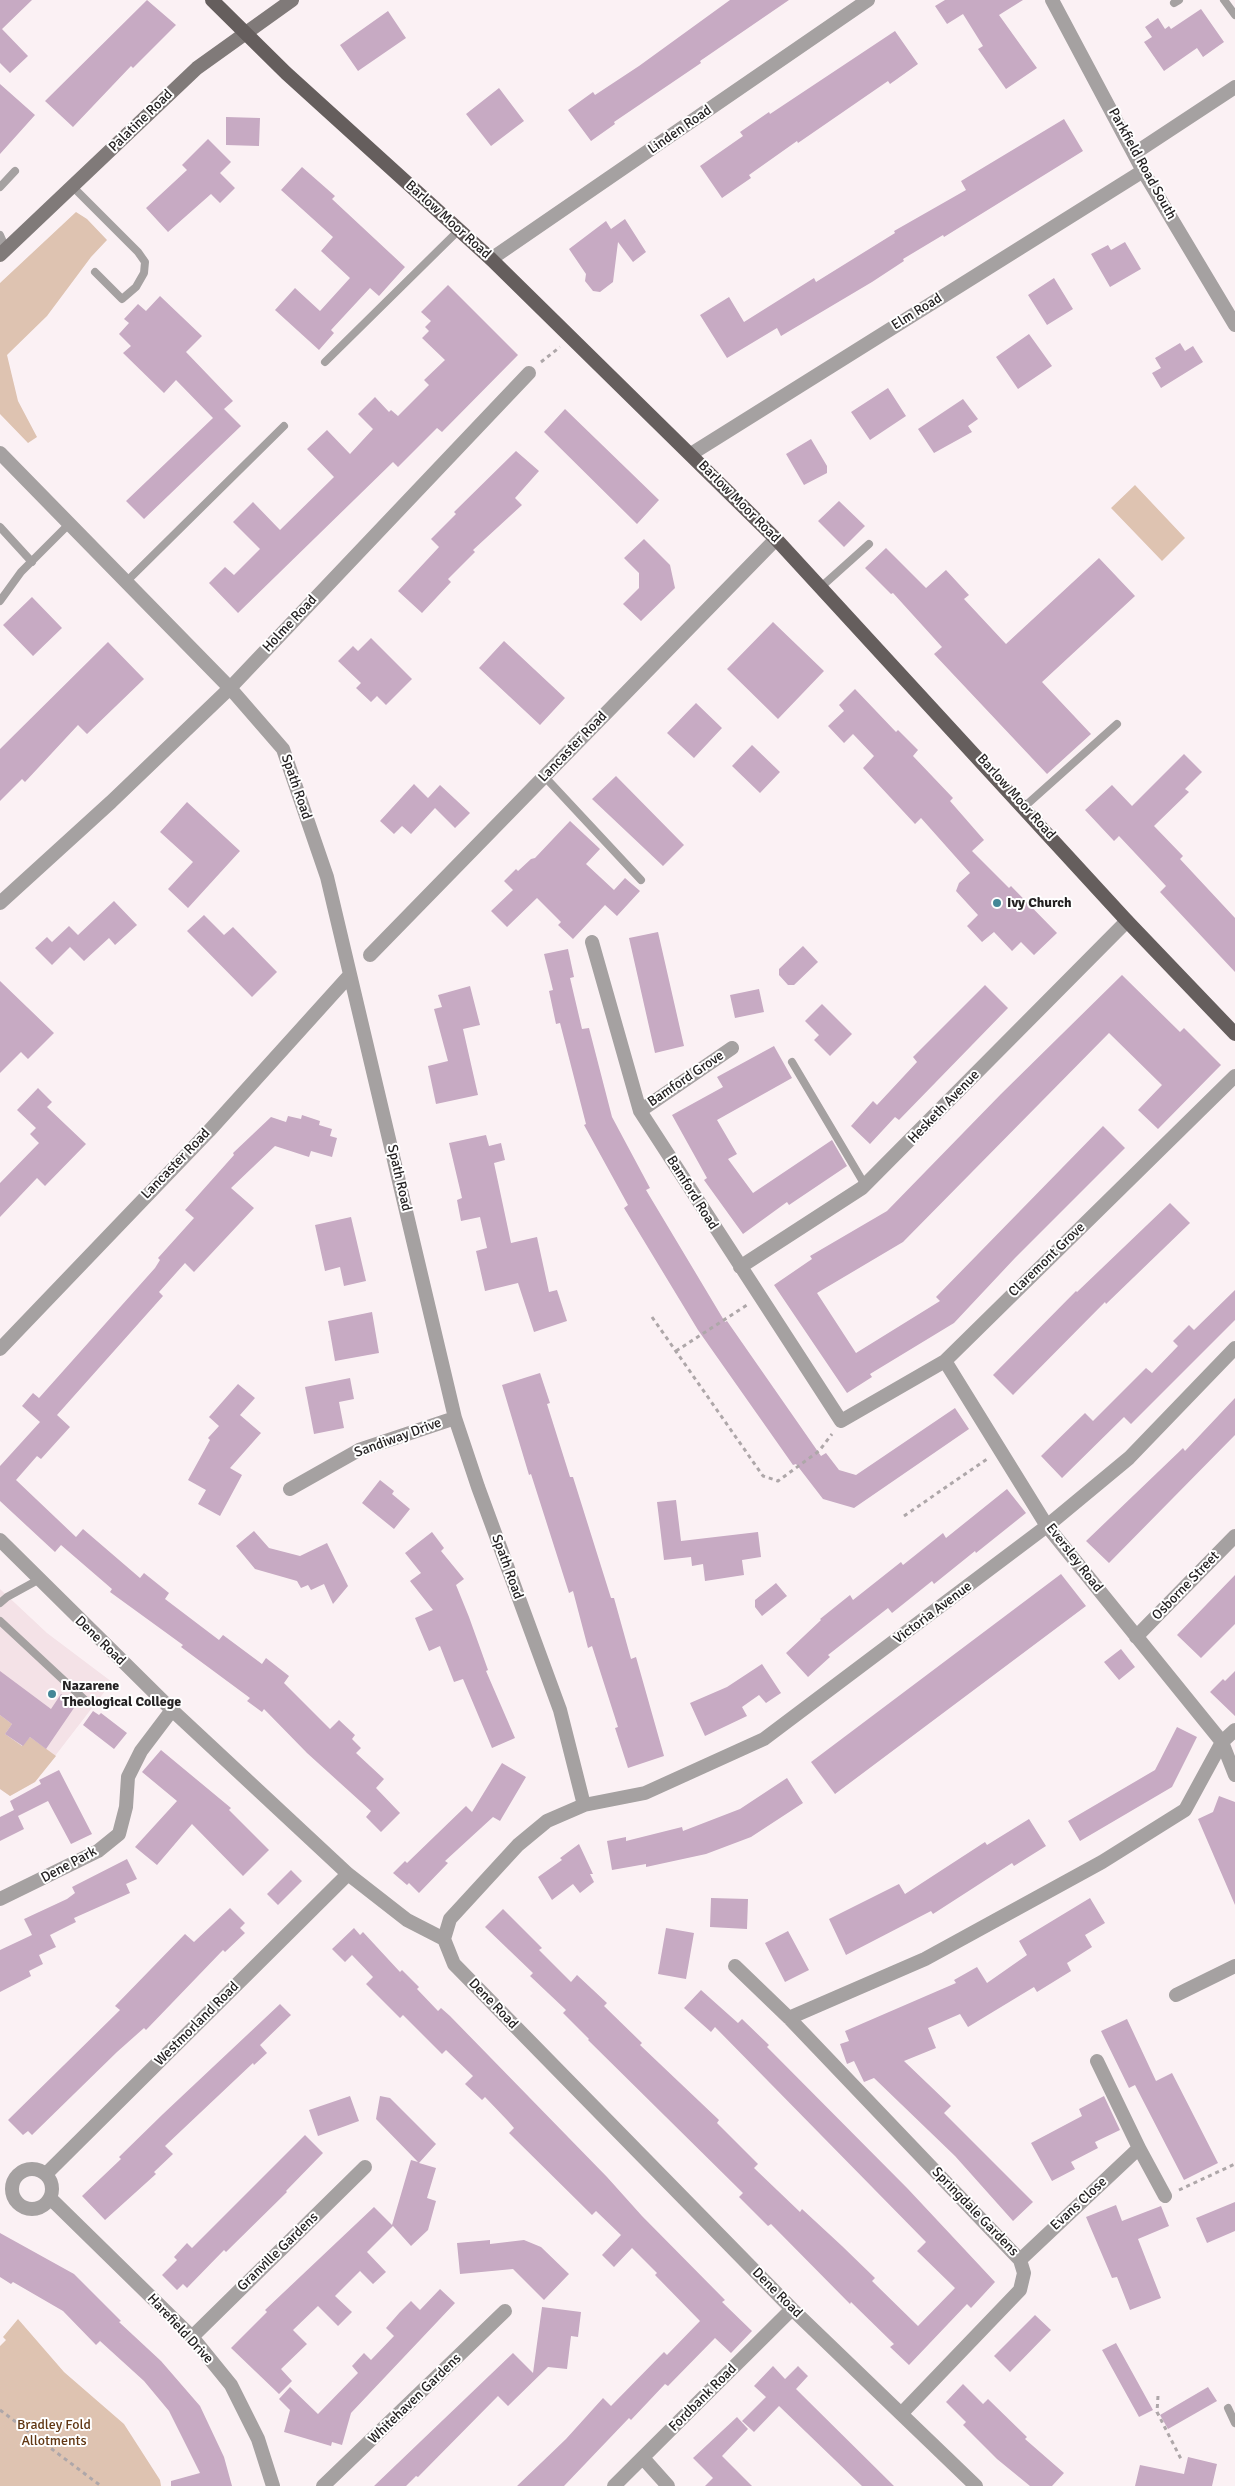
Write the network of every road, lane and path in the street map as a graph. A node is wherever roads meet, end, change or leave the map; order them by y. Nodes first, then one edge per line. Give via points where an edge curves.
1 (212, 0) edge
2 (292, 0) edge
3 (868, 0) edge
4 (1052, 0) edge
5 (1224, 0) edge
6 (1235, 15) edge
7 (245, 33) junction
8 (1235, 87) edge
9 (1135, 153) junction
10 (15, 171) dead end
11 (1144, 171) junction
12 (72, 186) junction
13 (0, 187) edge
14 (459, 230) junction
15 (0, 234) edge
16 (3, 252) edge
17 (491, 259) junction
18 (96, 272) dead end
19 (1235, 325) edge
20 (572, 338) junction
21 (325, 362) dead end
22 (529, 373) joint
23 (284, 426) dead end
24 (0, 453) edge
25 (691, 454) junction
26 (69, 524) junction
27 (0, 528) edge
28 (776, 539) junction
29 (869, 544) dead end
30 (32, 562) junction
31 (126, 582) junction
32 (821, 587) junction
33 (0, 600) edge
34 (230, 688) junction
35 (1117, 724) dead end
36 (544, 776) junction
37 (1024, 806) junction
38 (641, 880) dead end
39 (0, 903) edge
40 (1127, 921) junction
41 (592, 942) dead end
42 (370, 955) dead end
43 (349, 976) junction
44 (1235, 1034) edge
45 (732, 1048) dead end
46 (792, 1062) dead end
47 (1235, 1076) edge
48 (640, 1111) junction
49 (865, 1186) junction
50 (740, 1267) junction
51 (759, 1297) junction
52 (652, 1317) dead end
53 (1235, 1348) edge
54 (0, 1349) edge
55 (676, 1351) junction
56 (945, 1360) junction
57 (455, 1418) junction
58 (841, 1422) junction
59 (1000, 1450) junction
60 (290, 1489) dead end
61 (904, 1516) dead end
62 (1047, 1526) junction
63 (1235, 1536) edge
64 (0, 1540) edge
65 (38, 1580) junction
66 (0, 1603) edge
67 (0, 1620) edge
68 (1136, 1637) junction
69 (87, 1702) dead end
70 (172, 1710) junction
71 (1235, 1730) edge
72 (1222, 1742) junction
73 (1235, 1775) edge
74 (584, 1805) junction
75 (348, 1874) junction
76 (0, 1898) edge
77 (444, 1939) junction
78 (735, 1966) dead end
79 (1235, 1966) edge
80 (1176, 1994) dead end
81 (789, 2018) junction
82 (1097, 2061) dead end
83 (1139, 2148) junction
84 (1235, 2164) edge
85 (365, 2167) dead end
86 (46, 2174) junction
87 (1165, 2196) joint
88 (50, 2198) junction
89 (1020, 2260) junction
90 (792, 2309) junction
91 (505, 2311) dead end
92 (192, 2337) junction
93 (1158, 2396) dead end
94 (1228, 2408) dead end
95 (0, 2410) edge
96 (901, 2414) junction
97 (1235, 2422) edge
98 (643, 2458) junction
99 (1181, 2459) dead end
100 (101, 2486) edge
101 (273, 2486) edge
102 (323, 2486) edge
103 (614, 2486) edge
104 (668, 2486) edge
105 (976, 2486) edge

1 - 7 main road, Barlow Moor Road
2 - 7 main road, Palatine Road
3 - 17 street, Linden Road
4 - 9 street, Parkfield Road South
5 - 6 lane
7 - 12 main road, Palatine Road via 197,68
7 - 14 main road, Barlow Moor Road
8 - 9 street
9 - 11 street, Parkfield Road South
10 - 13 lane
11 - 19 street, Parkfield Road South
11 - 25 street, Elm Road
12 - 16 main road, Palatine Road
12 - 18 lane via 145,262 144,273 136,287 122,299
14 - 17 main road, Barlow Moor Road
14 - 21 lane
15 - 16 lane
17 - 20 main road, Barlow Moor Road
20 - 22 path
20 - 25 main road, Barlow Moor Road
22 - 34 street, Holme Road
23 - 31 lane
24 - 26 street, Spath Road
25 - 28 main road, Barlow Moor Road
26 - 30 lane
26 - 31 street, Spath Road
27 - 30 lane
28 - 32 main road, Barlow Moor Road
28 - 36 street, Lancaster Road
29 - 32 lane
30 - 33 lane
31 - 34 street, Spath Road
32 - 37 main road, Barlow Moor Road
34 - 39 street, Holme Road
34 - 43 street, Spath Road via 283,749 327,877
35 - 37 lane
36 - 38 lane
36 - 42 street, Lancaster Road
37 - 40 main road, Barlow Moor Road
40 - 44 main road, Barlow Moor Road
40 - 49 street, Hesketh Avenue
41 - 48 street, Bamford Road
43 - 54 street, Lancaster Road via 209,1131
43 - 57 street, Spath Road
45 - 48 street, Bamford Grove
46 - 49 lane
47 - 56 street, Claremont Grove
48 - 50 street, Bamford Road
49 - 50 street, Hesketh Avenue
50 - 51 street, Bamford Road
51 - 55 path
51 - 58 street, Bamford Road
52 - 55 path
53 - 62 street, Victoria Avenue via 1129,1458
55 - 58 path via 763,1476 778,1481 818,1452
56 - 58 street, Claremont Grove
56 - 59 street, Eversley Road
57 - 60 street, Sandiway Drive via 359,1450
57 - 74 street, Spath Road via 560,1710
59 - 61 path
59 - 62 street, Eversley Road
62 - 68 street, Eversley Road
62 - 74 street, Victoria Avenue via 764,1739 645,1792
63 - 68 street, Osborne Street
64 - 65 street, Dene Road
65 - 66 lane
65 - 70 street, Dene Road
67 - 69 lane
68 - 72 street, Eversley Road
70 - 75 street, Dene Road
70 - 76 street, Dene Park via 142,1750 128,1777 126,1807 119,1834 98,1851
71 - 72 street
72 - 73 street, Eversley Road
72 - 81 street via 1185,1810 1102,1862 925,1959
74 - 77 street via 547,1821 518,1845 450,1919
75 - 77 street, Dene Road via 407,1920
75 - 86 street, Westmorland Road
77 - 90 street, Dene Road via 454,1964
78 - 81 street, Springdale Gardens
79 - 80 street
81 - 89 street, Springdale Gardens
82 - 83 street
83 - 87 street
83 - 89 street, Evans Close
84 - 87 path
85 - 92 street, Granville Gardens
86 - 88 street via 52,2185
86 - 88 street via 33,2169 20,2172 11,2190 16,2202 28,2209 41,2208
88 - 92 street, Harefield Drive
89 - 96 street, Springdale Gardens via 1024,2273 1020,2290
90 - 96 street, Dene Road
90 - 98 street, Fordbank Road
91 - 102 street, Whitehaven Gardens
92 - 101 street, Harefield Drive via 231,2385 258,2439
93 - 99 path via 1157,2412
94 - 97 lane
95 - 100 path
96 - 105 street, Dene Road
98 - 103 street, Fordbank Road
98 - 104 street

